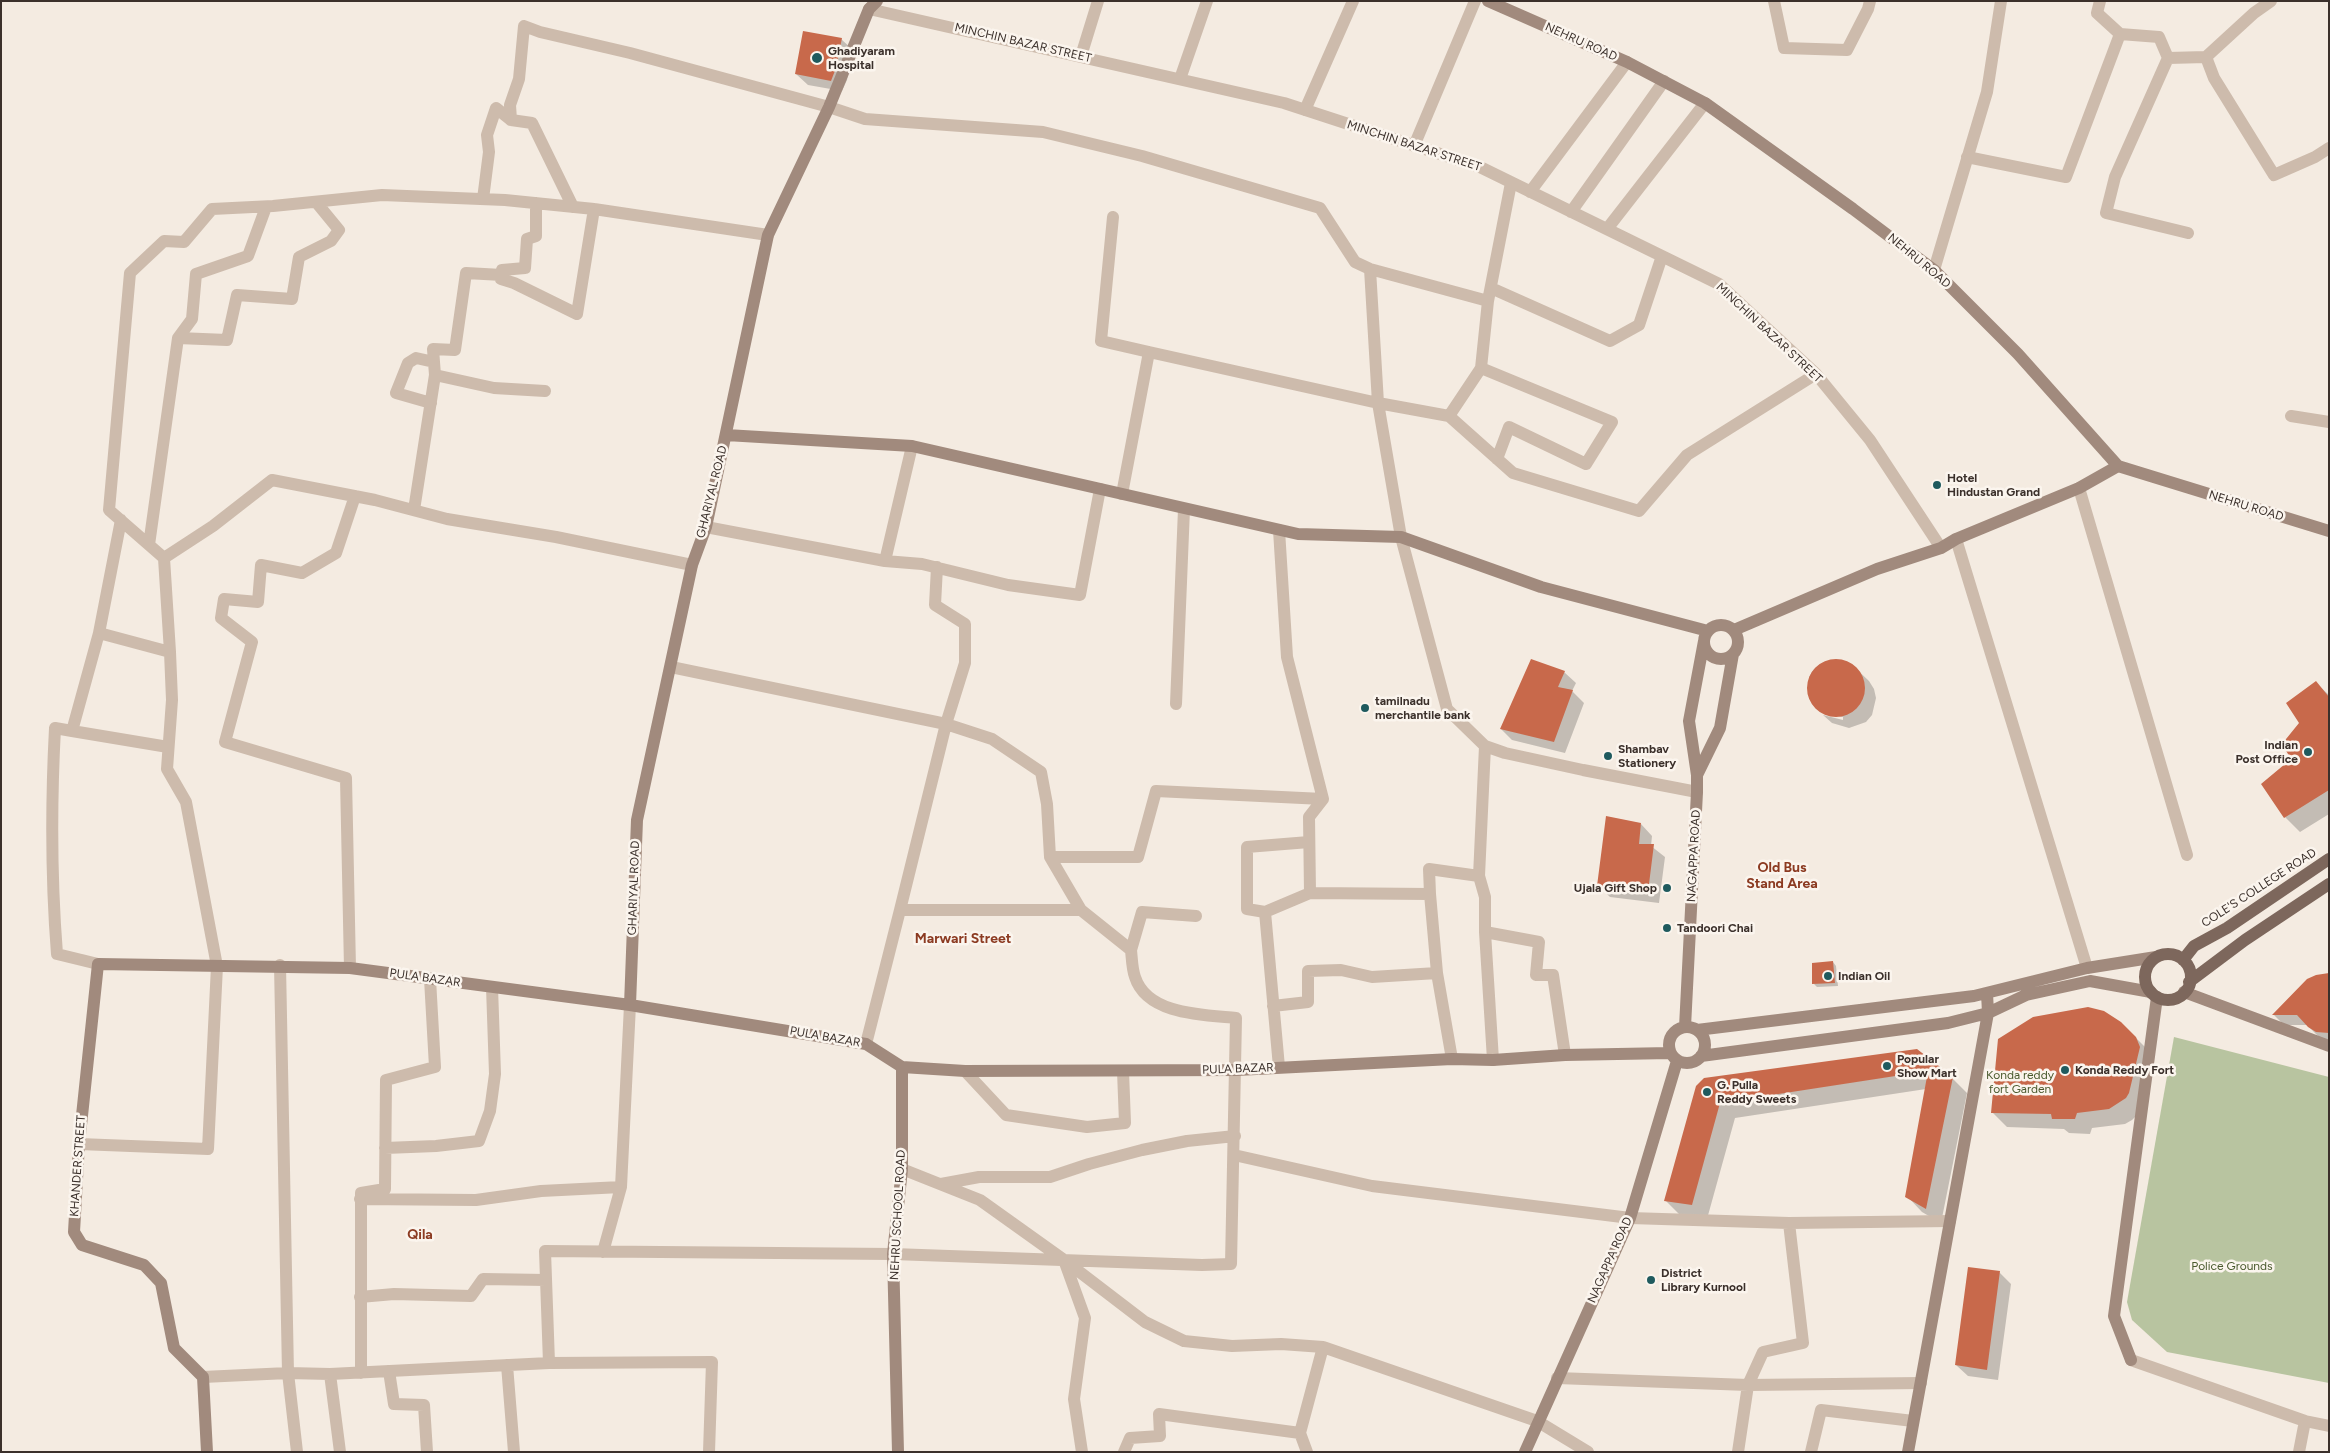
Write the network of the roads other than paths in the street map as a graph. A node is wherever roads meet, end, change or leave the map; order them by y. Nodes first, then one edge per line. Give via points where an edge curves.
1 (1098, 1) edge
2 (1207, 1) edge
3 (1353, 1) edge
4 (1475, 1) edge
5 (1488, 1) edge
6 (1774, 1) edge
7 (1870, 1) edge
8 (2001, 1) edge
9 (2100, 1) edge
10 (2271, 1) edge
11 (873, 5) edge
12 (2120, 34) junction
13 (1081, 56) junction
14 (2206, 57) junction
15 (2168, 58) junction
16 (1627, 62) junction
17 (1180, 79) junction
18 (1664, 81) junction
19 (1705, 103) junction
20 (829, 106) junction
21 (1305, 110) junction
22 (511, 120) junction
23 (1414, 146) junction
24 (2329, 148) edge
25 (1967, 157) junction
26 (1511, 183) junction
27 (1530, 192) junction
28 (483, 199) junction
29 (316, 202) junction
30 (536, 203) junction
31 (266, 207) junction
32 (573, 207) junction
33 (594, 209) junction
34 (1571, 212) junction
35 (1113, 217) dead end
36 (1607, 229) junction
37 (2188, 233) dead end
38 (768, 235) junction
39 (1662, 256) junction
40 (1370, 269) junction
41 (1934, 270) junction
42 (502, 275) junction
43 (1491, 288) junction
44 (1488, 301) junction
45 (178, 338) junction
46 (1149, 352) junction
47 (434, 362) junction
48 (1481, 368) junction
49 (1816, 374) junction
50 (435, 375) junction
51 (545, 391) dead end
52 (431, 403) junction
53 (1378, 403) junction
54 (1449, 416) junction
55 (2291, 416) dead end
56 (2329, 422) edge
57 (726, 435) junction
58 (912, 446) junction
59 (1497, 459) junction
60 (2118, 466) junction
61 (2079, 488) junction
62 (1100, 489) junction
63 (1122, 494) junction
64 (355, 496) junction
65 (1184, 509) junction
66 (414, 510) junction
67 (120, 520) junction
68 (706, 527) junction
69 (1279, 530) junction
70 (2329, 530) edge
71 (1402, 537) junction
72 (1956, 540) junction
73 (149, 546) junction
74 (1940, 548) junction
75 (164, 558) junction
76 (885, 561) junction
77 (692, 565) junction
78 (937, 567) junction
79 (1734, 630) junction
80 (99, 633) junction
81 (1706, 636) junction
82 (170, 652) junction
83 (1733, 654) junction
84 (671, 666) junction
85 (1176, 704) dead end
86 (946, 724) junction
87 (72, 731) junction
88 (1485, 746) junction
89 (168, 747) junction
90 (1697, 776) junction
91 (1697, 792) junction
92 (1323, 799) junction
93 (1309, 842) junction
94 (2187, 855) dead end
95 (1050, 857) junction
96 (2329, 859) edge
97 (1479, 876) junction
98 (2329, 884) edge
99 (1310, 892) junction
100 (1430, 894) junction
101 (900, 910) junction
102 (1081, 910) junction
103 (1265, 912) junction
104 (1196, 916) dead end
105 (1485, 932) junction
106 (1131, 950) junction
107 (2156, 958) junction
108 (2183, 960) junction
109 (98, 964) junction
110 (280, 965) junction
111 (217, 966) junction
112 (350, 968) junction
113 (2088, 968) junction
114 (1437, 974) junction
115 (430, 979) junction
116 (492, 987) junction
117 (2187, 987) junction
118 (1987, 993) junction
119 (2154, 994) junction
120 (630, 1005) junction
121 (1273, 1006) junction
122 (1988, 1013) junction
123 (1691, 1029) junction
124 (866, 1044) junction
125 (2329, 1046) edge
126 (1565, 1055) junction
127 (1702, 1056) junction
128 (1674, 1057) junction
129 (1452, 1059) junction
130 (1493, 1060) junction
131 (1279, 1067) junction
132 (902, 1068) junction
133 (1236, 1070) junction
134 (965, 1071) junction
135 (1123, 1071) junction
136 (1235, 1136) junction
137 (79, 1144) junction
138 (385, 1148) junction
139 (1234, 1155) junction
140 (902, 1169) junction
141 (941, 1184) junction
142 (621, 1187) junction
143 (360, 1199) junction
144 (1630, 1218) junction
145 (1950, 1221) junction
146 (1789, 1223) junction
147 (603, 1252) junction
148 (894, 1254) junction
149 (1064, 1260) junction
150 (546, 1280) junction
151 (360, 1297) junction
152 (1323, 1347) junction
153 (549, 1363) junction
154 (507, 1365) junction
155 (389, 1371) junction
156 (288, 1373) junction
157 (360, 1373) junction
158 (330, 1374) junction
159 (203, 1377) junction
160 (1556, 1378) junction
161 (1921, 1382) junction
162 (1748, 1385) junction
163 (1537, 1421) junction
164 (1914, 1421) junction
165 (2305, 1421) junction
166 (2329, 1426) edge
167 (1300, 1433) junction
168 (207, 1452) edge
169 (296, 1452) edge
170 (340, 1452) edge
171 (427, 1452) edge
172 (514, 1452) edge
173 (709, 1452) edge
174 (898, 1452) edge
175 (1082, 1452) edge
176 (1124, 1452) edge
177 (1307, 1452) edge
178 (1525, 1452) edge
179 (1588, 1452) edge
180 (1738, 1452) edge
181 (1811, 1452) edge
182 (1908, 1452) edge
183 (2300, 1452) edge

1 - 13 street
2 - 17 street
3 - 21 street
4 - 23 street
5 - 16 street, NEHRU ROAD
6 - 7 street via 1784,48 1847,50
8 - 25 street via 1987,92
9 - 12 street via 2097,13
10 - 14 street
11 - 13 street, MINCHIN BAZAR STREET
11 - 20 street, GHARIYAL ROAD
12 - 15 street via 2159,37
12 - 25 street via 2066,177
13 - 17 street, MINCHIN BAZAR STREET
14 - 15 street
14 - 24 street via 2214,78 2274,175
15 - 37 street via 2115,178 2106,212
16 - 18 street, NEHRU ROAD
16 - 27 street
17 - 21 street, MINCHIN BAZAR STREET
18 - 19 street, NEHRU ROAD
18 - 34 street
19 - 36 street
19 - 41 street, NEHRU ROAD
20 - 22 street via 524,26 519,79 510,105
20 - 38 street, GHARIYAL ROAD
20 - 40 street via 865,119 1043,132 1142,156 1320,208 1355,262
21 - 23 street, MINCHIN BAZAR STREET
22 - 28 street via 496,108 487,135 490,152
22 - 32 street via 532,123
23 - 26 street, MINCHIN BAZAR STREET via 1480,167
25 - 41 street
26 - 27 street, MINCHIN BAZAR STREET
26 - 43 street
27 - 34 street, MINCHIN BAZAR STREET
28 - 29 street via 382,195
28 - 30 street
29 - 31 street
29 - 45 street via 339,230 331,241 299,256 292,299 238,295 227,340
30 - 32 street
30 - 42 street via 536,236 528,239 525,268 502,270
31 - 45 street via 248,256 196,274 192,319
31 - 67 street via 212,208 184,242 164,241 130,273 109,510
32 - 33 street
33 - 38 street
33 - 42 street via 576,314 501,279
34 - 36 street, MINCHIN BAZAR STREET
35 - 46 street via 1101,342
36 - 39 street, MINCHIN BAZAR STREET
38 - 57 street, GHARIYAL ROAD
39 - 43 street via 1640,325 1610,341
39 - 49 street, MINCHIN BAZAR STREET via 1719,284
40 - 44 street
40 - 53 street
41 - 60 street, NEHRU ROAD via 2018,354
42 - 47 street via 466,273 455,350 433,348
43 - 44 street
44 - 48 street
45 - 73 street
46 - 53 street
46 - 63 street
47 - 50 street
47 - 52 street via 416,358 408,363 396,393
48 - 54 street
48 - 59 street via 1612,422 1586,464 1509,427
49 - 59 street via 1687,455 1639,511 1513,473
49 - 74 street, MINCHIN BAZAR STREET via 1870,440
50 - 51 street via 494,388
50 - 52 street
52 - 66 street
53 - 54 street
53 - 71 street
54 - 59 street
55 - 56 street
57 - 58 street
57 - 68 street, GHARIYAL ROAD
58 - 62 street
58 - 76 street
60 - 61 street
60 - 70 street, NEHRU ROAD
61 - 72 street
61 - 94 street
62 - 63 street
62 - 78 street via 1080,595 1008,585
63 - 65 street
64 - 66 street
64 - 75 street via 272,480 213,526
64 - 112 street via 336,553 302,573 261,565 258,602 224,599 221,618 252,642 225,742 346,778
65 - 69 street
65 - 85 street
66 - 77 street
67 - 73 street
67 - 80 street
68 - 76 street
68 - 77 street, GHARIYAL ROAD
69 - 71 street via 1298,534
69 - 92 street via 1286,657
71 - 81 street via 1541,587
71 - 88 street via 1447,708
72 - 74 street
72 - 113 street
73 - 75 street
74 - 79 street via 1877,568
75 - 82 street
76 - 78 street
77 - 84 street, GHARIYAL ROAD
78 - 86 street via 935,605 965,624 965,663
79 - 81 street via 1718,625
79 - 83 street via 1738,645
80 - 82 street
80 - 87 street
81 - 83 street via 1708,652 1712,656 1722,659
81 - 90 street, NAGAPPA ROAD via 1690,721
82 - 89 street via 172,700
83 - 90 street via 1720,728
84 - 86 street
84 - 120 street, GHARIYAL ROAD via 637,820
86 - 95 street via 992,739 1041,772 1047,804
86 - 101 street
87 - 89 street
87 - 109 street via 55,728 51,799 57,954
88 - 91 street via 1583,770
88 - 97 street
89 - 111 street via 167,770 186,802
90 - 91 street, NAGAPPA ROAD
91 - 123 street, NAGAPPA ROAD
92 - 93 street via 1309,817
92 - 95 street via 1156,791 1138,857
93 - 99 street
93 - 103 street via 1247,847 1247,909
95 - 102 street
96 - 108 main road, COLE'S COLLEGE ROAD via 2228,928 2194,946
97 - 100 street via 1429,869
97 - 105 street via 1485,898
98 - 117 main road via 2245,940
99 - 100 street
99 - 103 street
100 - 114 street
101 - 102 street
101 - 124 street
102 - 106 street
103 - 121 street
104 - 106 street via 1142,912
105 - 126 street via 1539,942 1536,975 1553,975
105 - 130 street
106 - 133 street via 1135,978 1151,1000 1185,1014 1236,1018
107 - 108 main road via 2170,954
107 - 113 street
107 - 119 main road via 2146,970 2145,978
108 - 117 main road via 2190,972
109 - 111 street, PULA BAZAR
109 - 137 street, KHANDER STREET
110 - 111 street, PULA BAZAR
110 - 112 street, PULA BAZAR
110 - 156 street
111 - 137 street via 208,1148
112 - 115 street, PULA BAZAR
113 - 118 street
114 - 121 street via 1372,977 1340,970 1308,971 1308,1002
114 - 129 street
115 - 116 street, PULA BAZAR
115 - 138 street via 435,1067 386,1080
116 - 120 street, PULA BAZAR
116 - 138 street via 495,1074 490,1111 479,1141
117 - 119 main road via 2172,999
117 - 125 street
118 - 122 street
118 - 123 street
119 - 122 street via 2090,981 2026,995
119 - 165 street via 2114,1316 2131,1360
120 - 124 street, PULA BAZAR
120 - 142 street
121 - 131 street
122 - 127 street via 1948,1023
122 - 145 street
123 - 127 street via 1704,1040
123 - 128 street via 1679,1029 1671,1036 1668,1047
124 - 132 street, PULA BAZAR
126 - 128 street, PULA BAZAR
126 - 130 street, PULA BAZAR
127 - 128 street via 1689,1063
128 - 144 street, NAGAPPA ROAD
129 - 130 street, PULA BAZAR
129 - 131 street, PULA BAZAR
131 - 133 street, PULA BAZAR
132 - 134 street, PULA BAZAR
132 - 140 street, NEHRU SCHOOL ROAD
133 - 135 street, PULA BAZAR
133 - 136 street
134 - 135 street, PULA BAZAR
134 - 135 street via 1006,1116 1087,1127 1125,1123
136 - 139 street
136 - 141 street via 1142,1150 1050,1177 979,1177
137 - 159 street, KHANDER STREET via 74,1232 82,1245 144,1265 161,1283 174,1348
138 - 143 street via 385,1189 360,1192
139 - 144 street via 1372,1186
139 - 149 street via 1231,1264
140 - 141 street
140 - 148 street, NEHRU SCHOOL ROAD
141 - 149 street via 980,1200
142 - 143 street via 541,1191 476,1200
142 - 147 street
143 - 151 street
144 - 146 street
144 - 160 street, NAGAPPA ROAD
145 - 146 street
145 - 161 street
146 - 162 street via 1803,1343 1763,1352
147 - 148 street
147 - 150 street via 544,1251
148 - 149 street
148 - 174 street, NEHRU SCHOOL ROAD
149 - 152 street via 1145,1322 1184,1341 1232,1346 1281,1344
149 - 175 street via 1085,1318 1074,1399
150 - 151 street via 483,1280 471,1296 394,1294
150 - 153 street
151 - 157 street
152 - 163 street
152 - 167 street
153 - 154 street
153 - 173 street via 712,1362
154 - 155 street
154 - 172 street
155 - 157 street
155 - 171 street via 394,1404 424,1405
156 - 158 street
156 - 159 street
156 - 169 street
157 - 158 street
158 - 170 street
159 - 168 street
160 - 162 street
160 - 163 street, NAGAPPA ROAD
161 - 162 street
161 - 164 street
162 - 180 street
163 - 178 street, NAGAPPA ROAD
163 - 179 street
164 - 181 street via 1821,1410
164 - 182 street
165 - 166 street
165 - 183 street
167 - 176 street via 1159,1414 1160,1436 1130,1438
167 - 177 street

